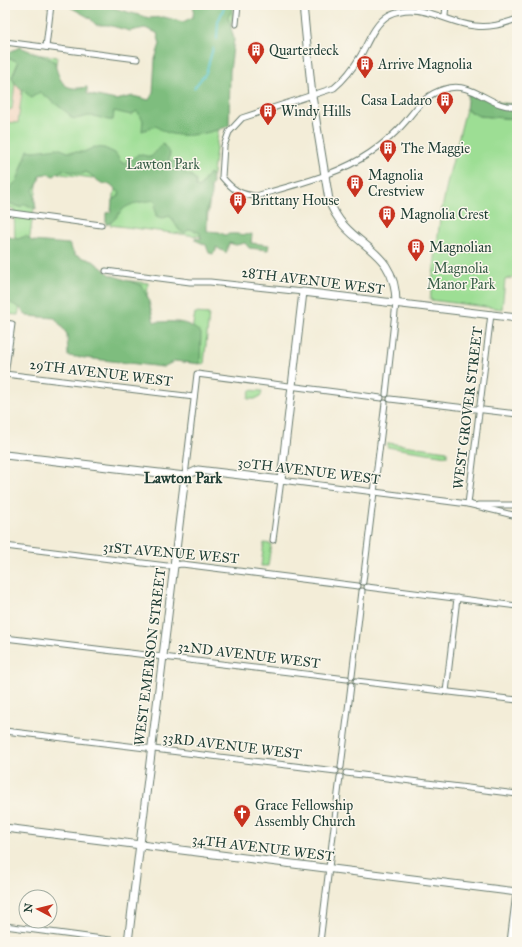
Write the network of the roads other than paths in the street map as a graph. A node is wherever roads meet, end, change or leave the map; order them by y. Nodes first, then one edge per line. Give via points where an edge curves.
1 (51, 5) edge
2 (238, 5) edge
3 (303, 5) edge
4 (446, 5) edge
5 (445, 16) junction
6 (517, 19) edge
7 (236, 24) dead end
8 (5, 42) edge
9 (46, 47) junction
10 (137, 59) dead end
11 (312, 96) junction
12 (517, 106) edge
13 (326, 176) junction
14 (5, 212) edge
15 (101, 225) dead end
16 (106, 271) dead end
17 (303, 292) junction
18 (396, 303) junction
19 (491, 314) junction
20 (517, 318) edge
21 (5, 322) edge
22 (5, 374) edge
23 (292, 386) junction
24 (386, 394) junction
25 (194, 397) junction
26 (381, 398) junction
27 (390, 399) junction
28 (385, 403) junction
29 (479, 410) junction
30 (517, 414) edge
31 (5, 455) edge
32 (185, 476) junction
33 (281, 480) junction
34 (373, 492) junction
35 (468, 504) junction
36 (517, 505) edge
37 (517, 516) edge
38 (272, 540) dead end
39 (5, 546) edge
40 (174, 565) junction
41 (363, 582) junction
42 (358, 586) junction
43 (367, 587) junction
44 (362, 592) junction
45 (457, 598) junction
46 (517, 606) edge
47 (5, 638) edge
48 (162, 657) junction
49 (352, 676) junction
50 (347, 680) junction
51 (356, 681) junction
52 (351, 685) junction
53 (446, 692) junction
54 (517, 700) edge
55 (5, 730) edge
56 (152, 748) junction
57 (341, 767) junction
58 (336, 771) junction
59 (346, 773) junction
60 (340, 777) junction
61 (517, 794) edge
62 (5, 828) edge
63 (140, 845) junction
64 (329, 869) junction
65 (517, 890) edge
66 (5, 926) edge
67 (125, 942) edge
68 (128, 942) edge
69 (320, 942) edge
70 (510, 942) edge

1 - 9 street
2 - 7 street
3 - 11 street
4 - 5 street
5 - 6 street via 475,26 492,26
5 - 11 street via 413,9 388,16 371,35 342,81 334,88
8 - 9 street
9 - 10 street
11 - 13 street
11 - 13 street via 242,118 229,132 224,146 222,176 232,188 246,195 256,196
12 - 13 street via 502,105 467,88 446,88 423,99 390,137 370,153
13 - 18 street via 329,200 334,214 346,230 373,251 389,268 396,290
14 - 15 street
16 - 17 street, 28TH AVENUE WEST via 190,282
17 - 18 street, 28TH AVENUE WEST
17 - 23 street
18 - 19 street, 28TH AVENUE WEST
18 - 24 street
19 - 20 street, 28TH AVENUE WEST
19 - 29 street, WEST GROVER STREET
21 - 22 street via 12,324
22 - 25 street, 29TH AVENUE WEST
23 - 25 street, WEST EMERSON STREET via 197,374
23 - 26 street
23 - 33 street
24 - 26 street
24 - 27 street
25 - 32 street, WEST EMERSON STREET
26 - 28 street
27 - 28 street
27 - 29 street
28 - 34 street
29 - 30 street
29 - 35 street, WEST GROVER STREET
31 - 32 street, 30TH AVENUE WEST
32 - 33 street, 30TH AVENUE WEST via 198,470
32 - 40 street, WEST EMERSON STREET
33 - 34 street, 30TH AVENUE WEST
33 - 38 street
34 - 35 street, 30TH AVENUE WEST
34 - 41 street
35 - 36 street, 30TH AVENUE WEST
35 - 37 street, 30TH AVENUE WEST
39 - 40 street, 31ST AVENUE WEST
40 - 42 street, 31ST AVENUE WEST
40 - 48 street, WEST EMERSON STREET
41 - 42 street
41 - 43 street
42 - 44 street
43 - 44 street
43 - 45 street
44 - 49 street
45 - 46 street
45 - 53 street
47 - 48 street, 32ND AVENUE WEST
48 - 50 street, 32ND AVENUE WEST
48 - 56 street, WEST EMERSON STREET
49 - 50 street
49 - 51 street
50 - 52 street
51 - 52 street
51 - 53 street
52 - 57 street
53 - 54 street
55 - 56 street, 33RD AVENUE WEST
56 - 58 street, 33RD AVENUE WEST
56 - 63 street, WEST EMERSON STREET
57 - 58 street
57 - 59 street
58 - 60 street
59 - 60 street
59 - 61 street
60 - 64 street
62 - 63 street, 34TH AVENUE WEST
63 - 64 street, 34TH AVENUE WEST
63 - 68 street, WEST EMERSON STREET
64 - 65 street, 34TH AVENUE WEST
64 - 69 street
65 - 70 street
66 - 67 street

